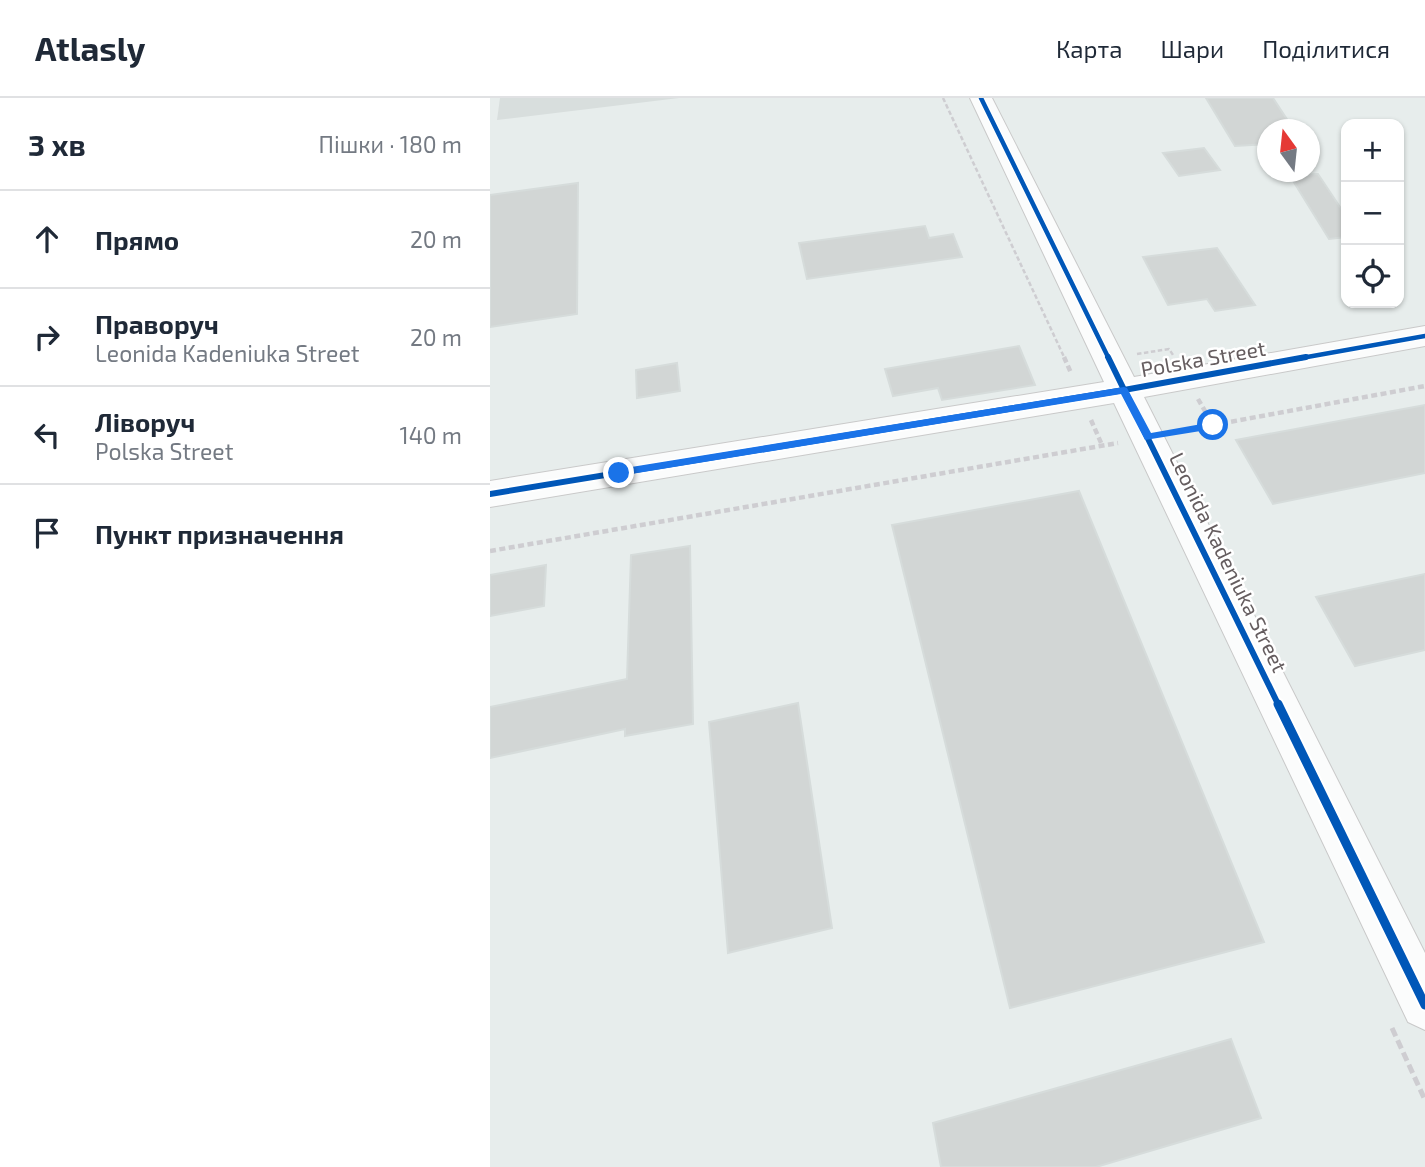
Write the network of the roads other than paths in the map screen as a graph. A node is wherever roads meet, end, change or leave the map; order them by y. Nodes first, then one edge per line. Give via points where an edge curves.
1 (981, 98) edge
2 (1425, 336) edge
3 (1124, 390) junction
4 (490, 494) edge
5 (1425, 1005) edge

1 - 3 street, Leonida Kadeniuka Street
2 - 3 street, Polska Street
3 - 4 street, Polska Street
3 - 5 street, Leonida Kadeniuka Street

